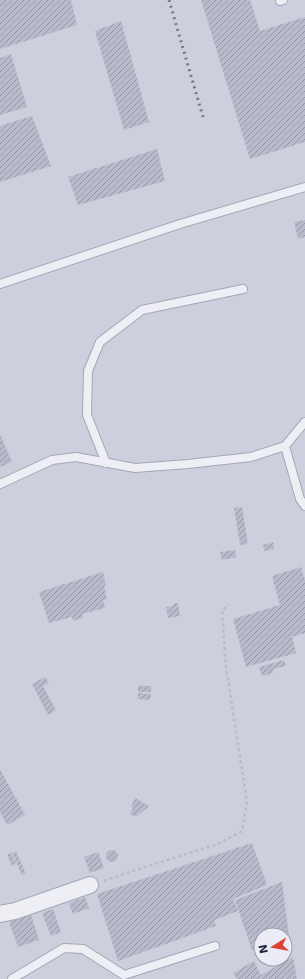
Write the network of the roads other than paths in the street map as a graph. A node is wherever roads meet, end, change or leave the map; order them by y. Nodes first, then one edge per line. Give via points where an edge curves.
1 (305, 187) edge
2 (0, 284) edge
3 (243, 289) dead end
4 (305, 422) edge
5 (285, 446) junction
6 (106, 462) junction
7 (0, 484) edge
8 (305, 506) edge
9 (90, 885) road end
10 (0, 914) edge
11 (215, 946) dead end
12 (12, 979) edge

1 - 2 lane via 180,224
3 - 6 lane via 142,310 100,342 88,371 87,415
4 - 5 lane
5 - 6 lane via 250,457 188,464 135,468
5 - 8 lane via 300,499
6 - 7 lane via 76,457 52,460
9 - 10 street
11 - 12 lane via 124,975 83,949 64,948

